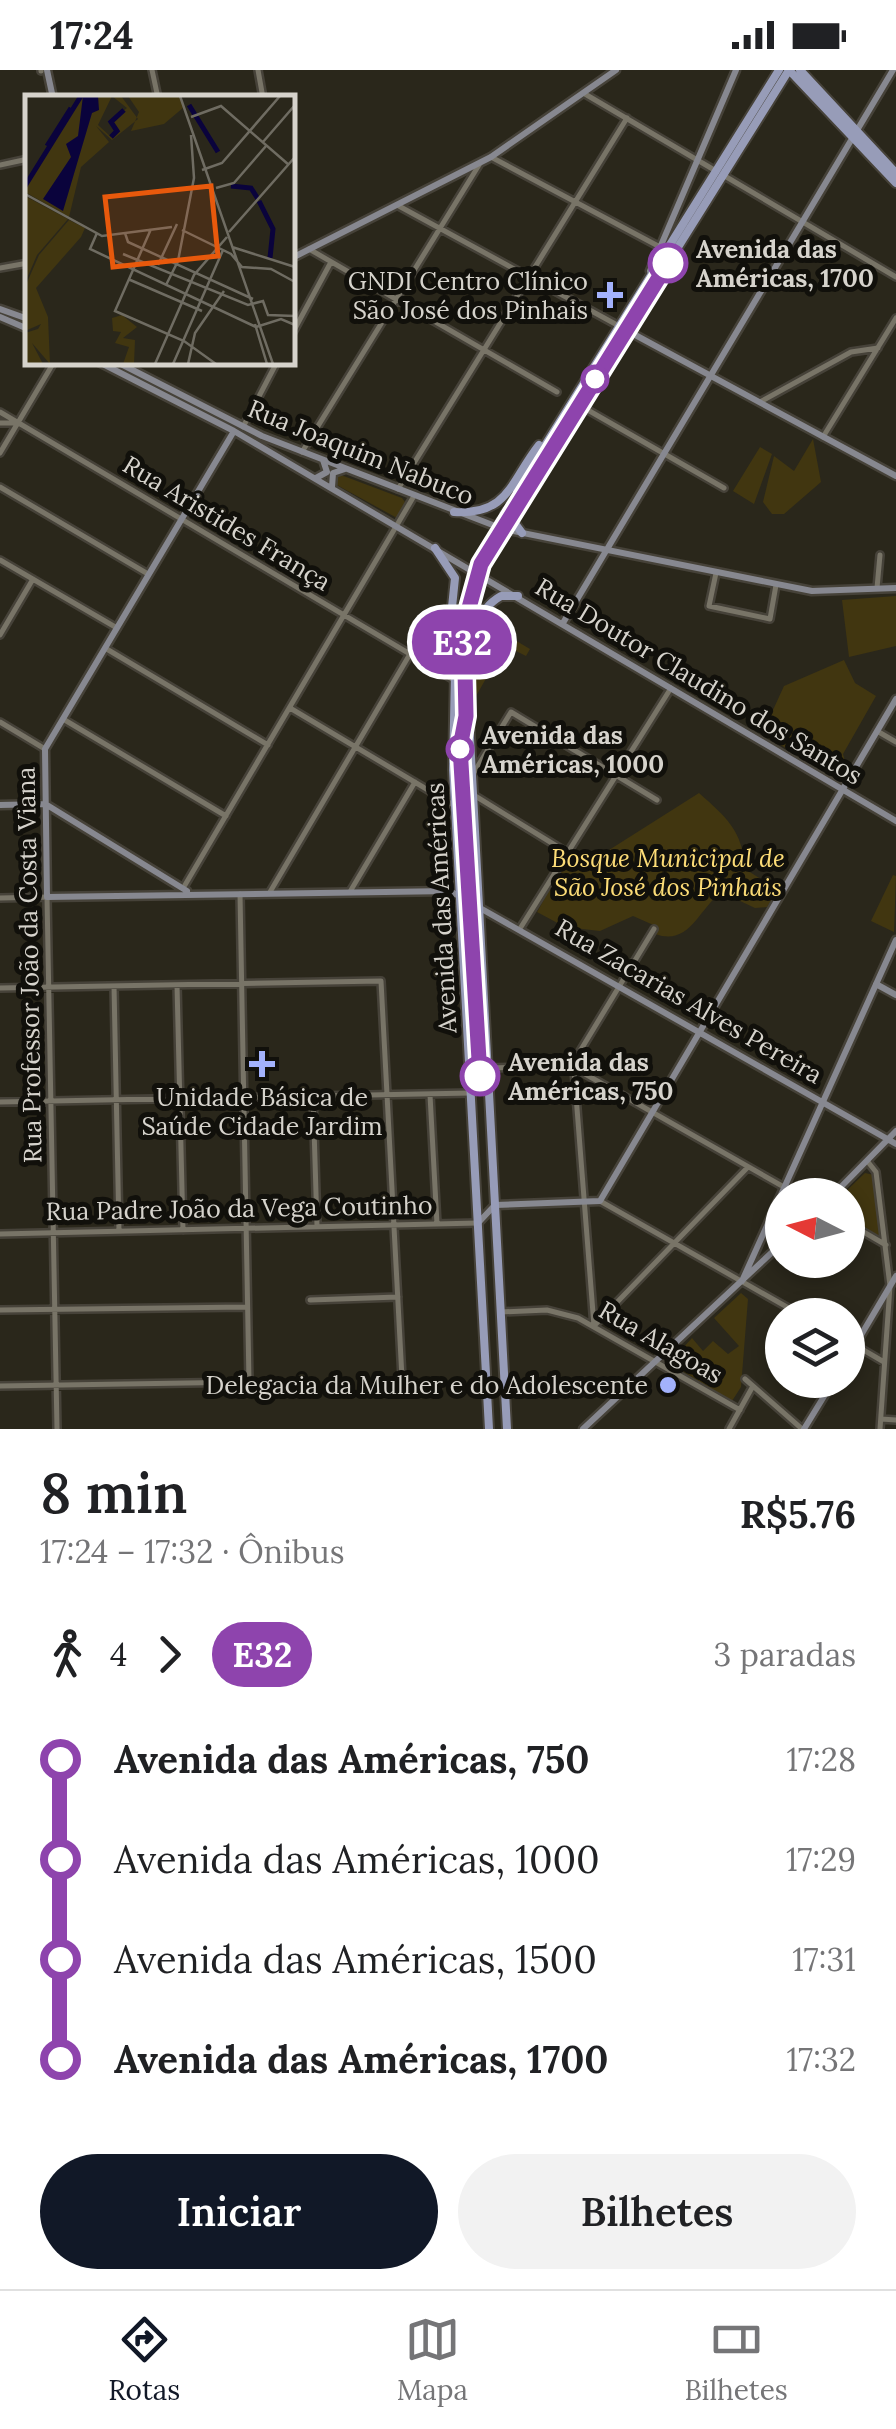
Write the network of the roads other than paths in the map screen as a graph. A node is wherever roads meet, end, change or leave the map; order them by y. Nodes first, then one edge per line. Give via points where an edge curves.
1 (43, 70) edge
2 (152, 70) edge
3 (258, 70) edge
4 (616, 70) edge
5 (736, 70) edge
6 (779, 70) edge
7 (789, 70) edge
8 (800, 70) edge
9 (892, 70) edge
10 (585, 94) junction
11 (52, 95) edge
12 (157, 95) edge
13 (262, 95) edge
14 (627, 118) junction
15 (854, 134) junction
16 (491, 157) junction
17 (698, 160) junction
18 (25, 161) edge
19 (480, 163) junction
20 (0, 165) edge
21 (719, 173) junction
22 (896, 173) edge
23 (896, 184) edge
24 (575, 202) junction
25 (397, 205) junction
26 (802, 222) junction
27 (440, 228) junction
28 (660, 248) junction
29 (309, 250) junction
30 (295, 257) edge
31 (331, 262) junction
32 (25, 263) edge
33 (0, 268) edge
34 (529, 277) junction
35 (896, 277) edge
36 (645, 284) junction
37 (396, 299) junction
38 (0, 309) edge
39 (0, 317) edge
40 (25, 318) edge
41 (896, 318) edge
42 (25, 328) edge
43 (295, 328) edge
44 (622, 328) junction
45 (878, 348) junction
46 (484, 350) junction
47 (52, 365) edge
48 (106, 365) edge
49 (275, 365) edge
50 (128, 366) edge
51 (710, 376) junction
52 (556, 392) dead end
53 (760, 402) junction
54 (579, 405) junction
55 (0, 412) edge
56 (567, 417) junction
57 (18, 422) junction
58 (0, 423) edge
59 (243, 427) junction
60 (234, 431) junction
61 (823, 436) junction
62 (302, 452) junction
63 (0, 453) edge
64 (664, 454) junction
65 (322, 460) junction
66 (346, 469) junction
67 (896, 476) edge
68 (315, 478) junction
69 (0, 487) edge
70 (724, 488) dead end
71 (398, 489) junction
72 (334, 490) junction
73 (520, 491) tunnel mouth
74 (414, 496) junction
75 (454, 512) junction
76 (182, 519) junction
77 (398, 526) junction
78 (522, 533) junction
79 (436, 548) junction
80 (607, 550) junction
81 (880, 555) dead end
82 (0, 560) edge
83 (716, 572) junction
84 (149, 574) junction
85 (33, 580) junction
86 (776, 584) junction
87 (877, 588) junction
88 (896, 588) edge
89 (518, 596) junction
90 (345, 616) junction
91 (563, 623) junction
92 (117, 628) junction
93 (0, 636) edge
94 (105, 648) junction
95 (410, 654) junction
96 (449, 663) junction
97 (434, 668) junction
98 (455, 679) junction
99 (672, 688) junction
100 (465, 690) junction
101 (896, 699) edge
102 (290, 708) junction
103 (63, 719) junction
104 (0, 722) edge
105 (877, 731) junction
106 (896, 742) edge
107 (268, 745) junction
108 (356, 747) junction
109 (45, 750) junction
110 (616, 776) junction
111 (469, 781) junction
112 (415, 782) junction
113 (843, 789) junction
114 (470, 792) junction
115 (657, 800) dead end
116 (46, 804) junction
117 (0, 805) edge
118 (455, 806) junction
119 (226, 816) junction
120 (896, 820) edge
121 (568, 853) junction
122 (351, 890) junction
123 (181, 891) junction
124 (270, 892) junction
125 (240, 893) junction
126 (460, 895) junction
127 (47, 897) junction
128 (0, 898) edge
129 (477, 902) junction
130 (521, 927) junction
131 (654, 928) dead end
132 (896, 940) edge
133 (241, 984) junction
134 (876, 984) junction
135 (177, 985) junction
136 (620, 985) junction
137 (114, 986) junction
138 (49, 987) junction
139 (0, 988) edge
140 (896, 995) edge
141 (700, 1031) junction
142 (573, 1067) junction
143 (487, 1068) junction
144 (387, 1093) junction
145 (471, 1093) junction
146 (313, 1095) junction
147 (430, 1095) junction
148 (244, 1097) junction
149 (180, 1098) junction
150 (116, 1100) junction
151 (51, 1101) junction
152 (0, 1102) edge
153 (823, 1102) junction
154 (652, 1113) junction
155 (896, 1132) edge
156 (893, 1142) edge
157 (868, 1162) junction
158 (748, 1167) junction
159 (767, 1178) edge
160 (789, 1178) edge
161 (851, 1178) edge
162 (600, 1201) junction
163 (585, 1202) junction
164 (496, 1206) junction
165 (478, 1222) junction
166 (394, 1224) junction
167 (437, 1224) junction
168 (317, 1226) junction
169 (246, 1228) junction
170 (183, 1230) junction
171 (765, 1230) edge
172 (120, 1231) junction
173 (54, 1233) junction
174 (865, 1233) edge
175 (0, 1234) edge
176 (674, 1243) junction
177 (886, 1245) junction
178 (765, 1259) edge
179 (896, 1276) edge
180 (742, 1281) junction
181 (890, 1286) junction
182 (398, 1297) junction
183 (772, 1298) edge
184 (310, 1300) dead end
185 (248, 1306) junction
186 (0, 1310) edge
187 (55, 1310) junction
188 (501, 1312) junction
189 (865, 1323) edge
190 (594, 1326) junction
191 (865, 1351) edge
192 (656, 1362) junction
193 (884, 1362) junction
194 (402, 1378) dead end
195 (745, 1379) dead end
196 (56, 1385) junction
197 (0, 1386) edge
198 (753, 1386) junction
199 (823, 1398) edge
200 (740, 1410) junction
201 (881, 1420) junction
202 (896, 1420) edge
203 (58, 1429) edge
204 (489, 1429) edge
205 (507, 1429) edge
206 (583, 1429) edge
207 (729, 1429) edge
208 (803, 1429) edge
209 (880, 1429) edge

1 - 11 main road
2 - 12 street
3 - 13 street
4 - 10 main road
5 - 17 main road
6 - 21 main road
7 - 15 main road
7 - 21 main road
8 - 15 main road
9 - 15 main road
10 - 14 street
10 - 16 main road
14 - 17 street
14 - 24 street
15 - 22 main road
15 - 23 main road
15 - 26 main road
16 - 19 main road
16 - 24 street
17 - 21 street
17 - 28 main road
18 - 20 street
19 - 25 main road
19 - 27 street
21 - 26 street
21 - 36 main road
21 - 44 main road
24 - 28 street
24 - 34 street
25 - 27 street
25 - 29 main road
26 - 35 street
26 - 51 main road
27 - 34 street
27 - 37 street
28 - 36 main road
29 - 30 main road
29 - 31 street
31 - 37 street
31 - 43 street
32 - 33 street
34 - 44 street
34 - 46 street
36 - 44 main road
37 - 46 street
37 - 62 street
38 - 40 main road
39 - 42 main road
41 - 45 street
44 - 51 main road
44 - 54 main road
44 - 56 main road
45 - 53 street via 851,352
45 - 61 street
46 - 52 street
46 - 71 street
47 - 57 street
48 - 60 main road, Rua Joaquim Nabuco
49 - 59 street
50 - 59 main road, Rua Joaquim Nabuco
51 - 53 main road
51 - 64 main road
53 - 61 main road
54 - 56 main road
54 - 64 street
55 - 57 street, Rua Aristides França
56 - 73 main road
56 - 75 main road via 498,503 484,512
56 - 78 main road via 513,520
57 - 58 street
57 - 63 street
57 - 76 street, Rua Aristides França
59 - 62 main road, Rua Joaquim Nabuco
60 - 68 main road, Rua Joaquim Nabuco
60 - 76 main road, Rua Professor João da Costa Viana
61 - 67 main road
62 - 65 main road, Rua Joaquim Nabuco
64 - 70 street
64 - 80 main road
65 - 66 main road, Rua Joaquim Nabuco
65 - 68 main road via 327,472
66 - 71 main road, Rua Joaquim Nabuco
66 - 72 main road via 331,478
68 - 72 main road, Rua Joaquim Nabuco
69 - 84 street
71 - 74 main road, Rua Joaquim Nabuco
72 - 77 main road, Rua Doutor Claudino dos Santos
74 - 75 main road, Rua Joaquim Nabuco
74 - 77 street
75 - 78 main road, Rua Joaquim Nabuco
76 - 84 main road, Rua Professor João da Costa Viana
76 - 90 street, Rua Aristides França
77 - 79 main road, Rua Doutor Claudino dos Santos
77 - 90 street
78 - 80 main road, Rua Joaquim Nabuco
79 - 89 main road, Rua Doutor Claudino dos Santos
79 - 96 main road via 456,578
80 - 83 main road, Rua Joaquim Nabuco
80 - 91 main road
81 - 87 street
82 - 85 street
83 - 86 main road, Rua Joaquim Nabuco
83 - 86 street via 710,606 770,619
84 - 92 main road, Rua Professor João da Costa Viana
85 - 92 street
85 - 93 street
86 - 87 main road, Rua Joaquim Nabuco via 824,592
87 - 88 main road, Rua Joaquim Nabuco
89 - 91 main road, Rua Doutor Claudino dos Santos
89 - 100 main road via 496,599 480,618
90 - 95 street, Rua Aristides França
90 - 102 street
91 - 99 main road, Rua Doutor Claudino dos Santos
92 - 94 main road, Rua Professor João da Costa Viana
94 - 103 main road, Rua Professor João da Costa Viana
94 - 107 street
95 - 97 street, Rua Aristides França
95 - 108 street
96 - 97 street
96 - 98 main road
97 - 98 street, Rua Aristides França
98 - 100 main road, Avenida das Américas via 460,626
98 - 118 main road, Avenida das Américas
99 - 110 street
99 - 113 main road, Rua Doutor Claudino dos Santos
100 - 111 main road, Avenida das Américas
101 - 105 main road
102 - 107 street
102 - 108 street
103 - 109 main road, Rua Professor João da Costa Viana
103 - 119 street
104 - 109 street
105 - 106 street
105 - 113 main road
107 - 119 street
108 - 112 street
108 - 124 street
109 - 116 main road, Rua Professor João da Costa Viana
110 - 111 street via 511,712
110 - 115 street
110 - 121 street
111 - 114 main road, Avenida das Américas
112 - 118 street
112 - 122 street
113 - 120 main road, Rua Doutor Claudino dos Santos
113 - 141 main road
114 - 121 street
114 - 129 main road, Avenida das Américas
116 - 117 main road
116 - 123 main road
116 - 127 main road, Rua Professor João da Costa Viana
118 - 126 main road, Avenida das Américas
119 - 123 street
121 - 130 street
122 - 124 main road, Rua Zacarias Alves Pereira
122 - 126 main road, Rua Zacarias Alves Pereira via 438,888
123 - 125 main road, Rua Zacarias Alves Pereira
123 - 127 main road, Rua Zacarias Alves Pereira
124 - 125 main road, Rua Zacarias Alves Pereira
125 - 133 street
126 - 129 main road, Rua Zacarias Alves Pereira
126 - 145 main road, Avenida das Américas
127 - 128 street
127 - 138 street, Rua Professor João da Costa Viana
129 - 130 main road, Rua Zacarias Alves Pereira
129 - 143 main road, Avenida das Américas
130 - 136 main road, Rua Zacarias Alves Pereira
131 - 136 street
132 - 134 main road
133 - 135 street
133 - 144 street via 381,981
133 - 148 street
134 - 140 main road
134 - 153 main road
135 - 137 street
135 - 149 street
136 - 141 main road, Rua Zacarias Alves Pereira
136 - 142 street
137 - 138 street
137 - 150 street
138 - 139 street
138 - 151 street, Rua Professor João da Costa Viana
141 - 153 main road, Rua Zacarias Alves Pereira
141 - 154 main road
142 - 143 street
142 - 154 street
142 - 163 street
143 - 164 main road, Avenida das Américas
144 - 146 street
144 - 147 street
144 - 166 street
145 - 147 street
145 - 165 main road, Avenida das Américas
146 - 148 street
146 - 168 street
147 - 167 street
148 - 149 street
148 - 169 street
149 - 150 street
149 - 170 street
150 - 151 street
150 - 172 street
151 - 152 street
151 - 173 street, Rua Professor João da Costa Viana
153 - 156 main road, Rua Zacarias Alves Pereira
153 - 160 main road
154 - 158 street
154 - 162 main road
155 - 156 main road
156 - 157 main road
157 - 161 main road
157 - 177 street via 876,1172
158 - 159 street
158 - 176 street
162 - 163 main road
162 - 176 street
163 - 164 main road
163 - 190 street
164 - 165 main road
164 - 188 main road, Avenida das Américas
165 - 167 street, Rua Padre João da Vega Coutinho
165 - 204 main road, Avenida das Américas
166 - 167 street, Rua Padre João da Vega Coutinho
166 - 168 street, Rua Padre João da Vega Coutinho
166 - 182 street
168 - 169 street, Rua Padre João da Vega Coutinho
169 - 170 street, Rua Padre João da Vega Coutinho
169 - 185 street
170 - 172 street, Rua Padre João da Vega Coutinho
171 - 180 main road
172 - 173 street, Rua Padre João da Vega Coutinho
173 - 175 street, Rua Padre João da Vega Coutinho
173 - 187 street, Rua Professor João da Costa Viana
174 - 177 street
176 - 180 street
176 - 190 street
177 - 181 street
178 - 180 main road
179 - 181 main road
180 - 183 street
180 - 192 main road
181 - 189 main road
181 - 193 street
182 - 184 street
182 - 194 street
185 - 187 street
185 - 196 street via 249,1382
186 - 187 street
187 - 196 street, Rua Professor João da Costa Viana
188 - 190 street, Rua Alagoas via 547,1310
188 - 205 main road, Avenida das Américas
190 - 192 street, Rua Alagoas
191 - 193 street
192 - 200 street, Rua Alagoas
192 - 206 main road
193 - 201 street
195 - 198 street
196 - 197 street
196 - 203 street, Rua Professor João da Costa Viana
198 - 200 street
198 - 208 street
199 - 208 main road
200 - 207 street
201 - 202 street
201 - 209 street

